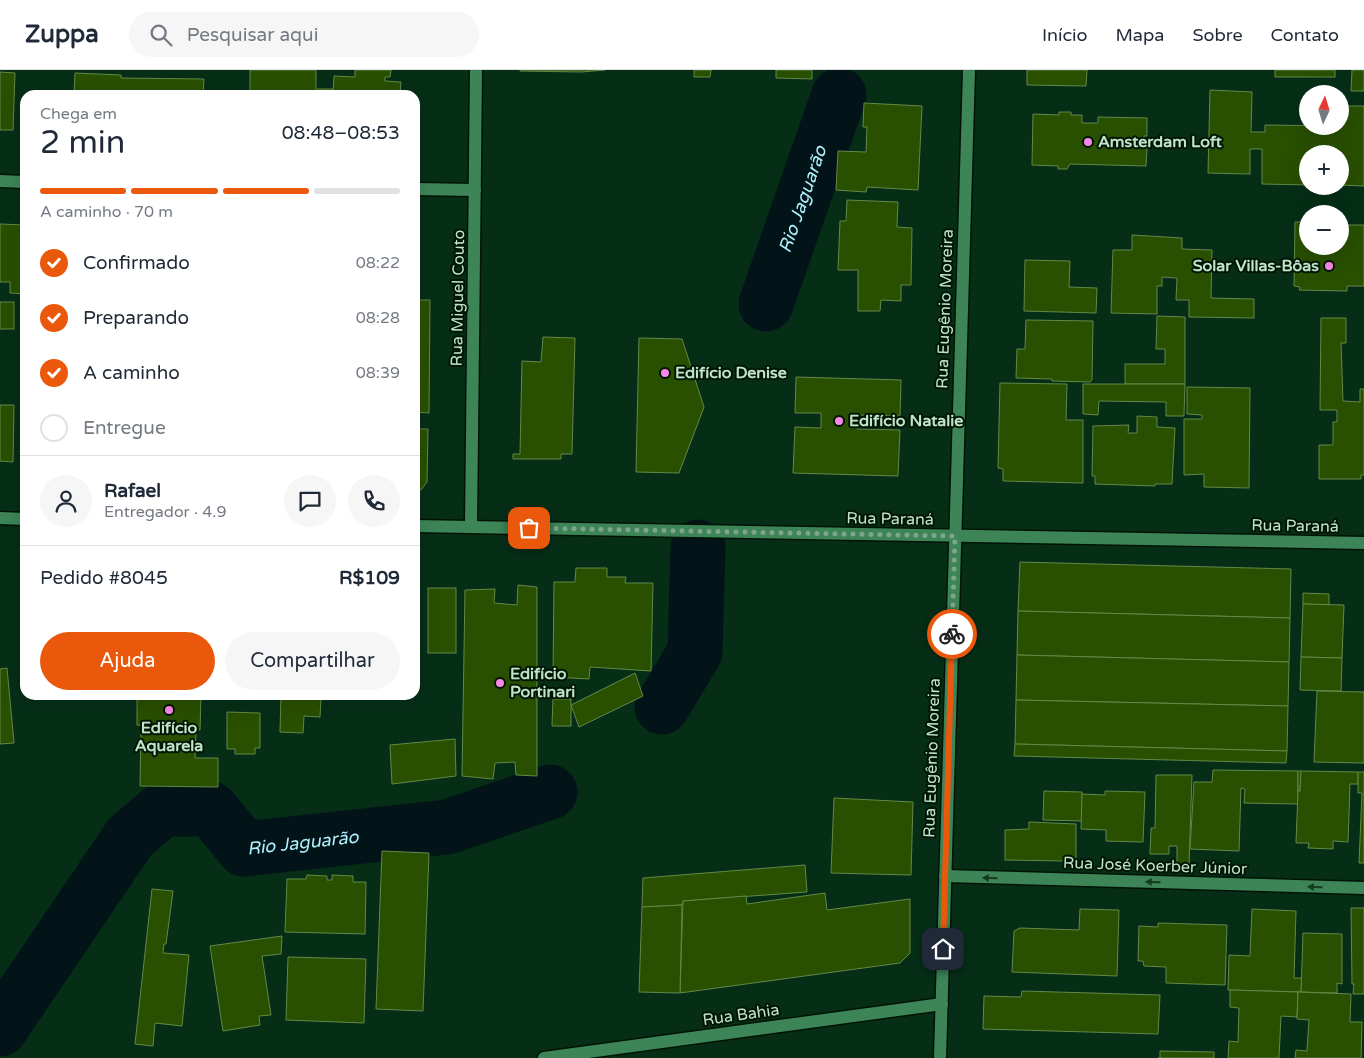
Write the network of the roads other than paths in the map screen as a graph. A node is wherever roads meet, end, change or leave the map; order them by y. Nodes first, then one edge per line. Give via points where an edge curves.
1 (476, 70) edge
2 (969, 70) edge
3 (0, 181) edge
4 (20, 182) edge
5 (420, 189) edge
6 (475, 190) junction
7 (0, 518) edge
8 (20, 519) edge
9 (420, 526) edge
10 (471, 527) junction
11 (955, 536) junction
12 (1364, 543) edge
13 (945, 876) junction
14 (1364, 888) edge
15 (942, 1004) junction
16 (544, 1058) edge
17 (940, 1058) edge

1 - 6 street, Rua Miguel Couto
2 - 11 street, Rua Eugênio Moreira
3 - 4 street
5 - 6 street
6 - 10 street, Rua Miguel Couto
7 - 8 street
9 - 10 street, Rua Paraná
10 - 11 street, Rua Paraná
11 - 12 street, Rua Paraná
11 - 13 street, Rua Eugênio Moreira
14 -> 13 street, Rua José Koerber Júnior
13 - 15 street, Rua Eugênio Moreira
15 - 16 street, Rua Bahia
15 - 17 street, Rua Eugênio Moreira

